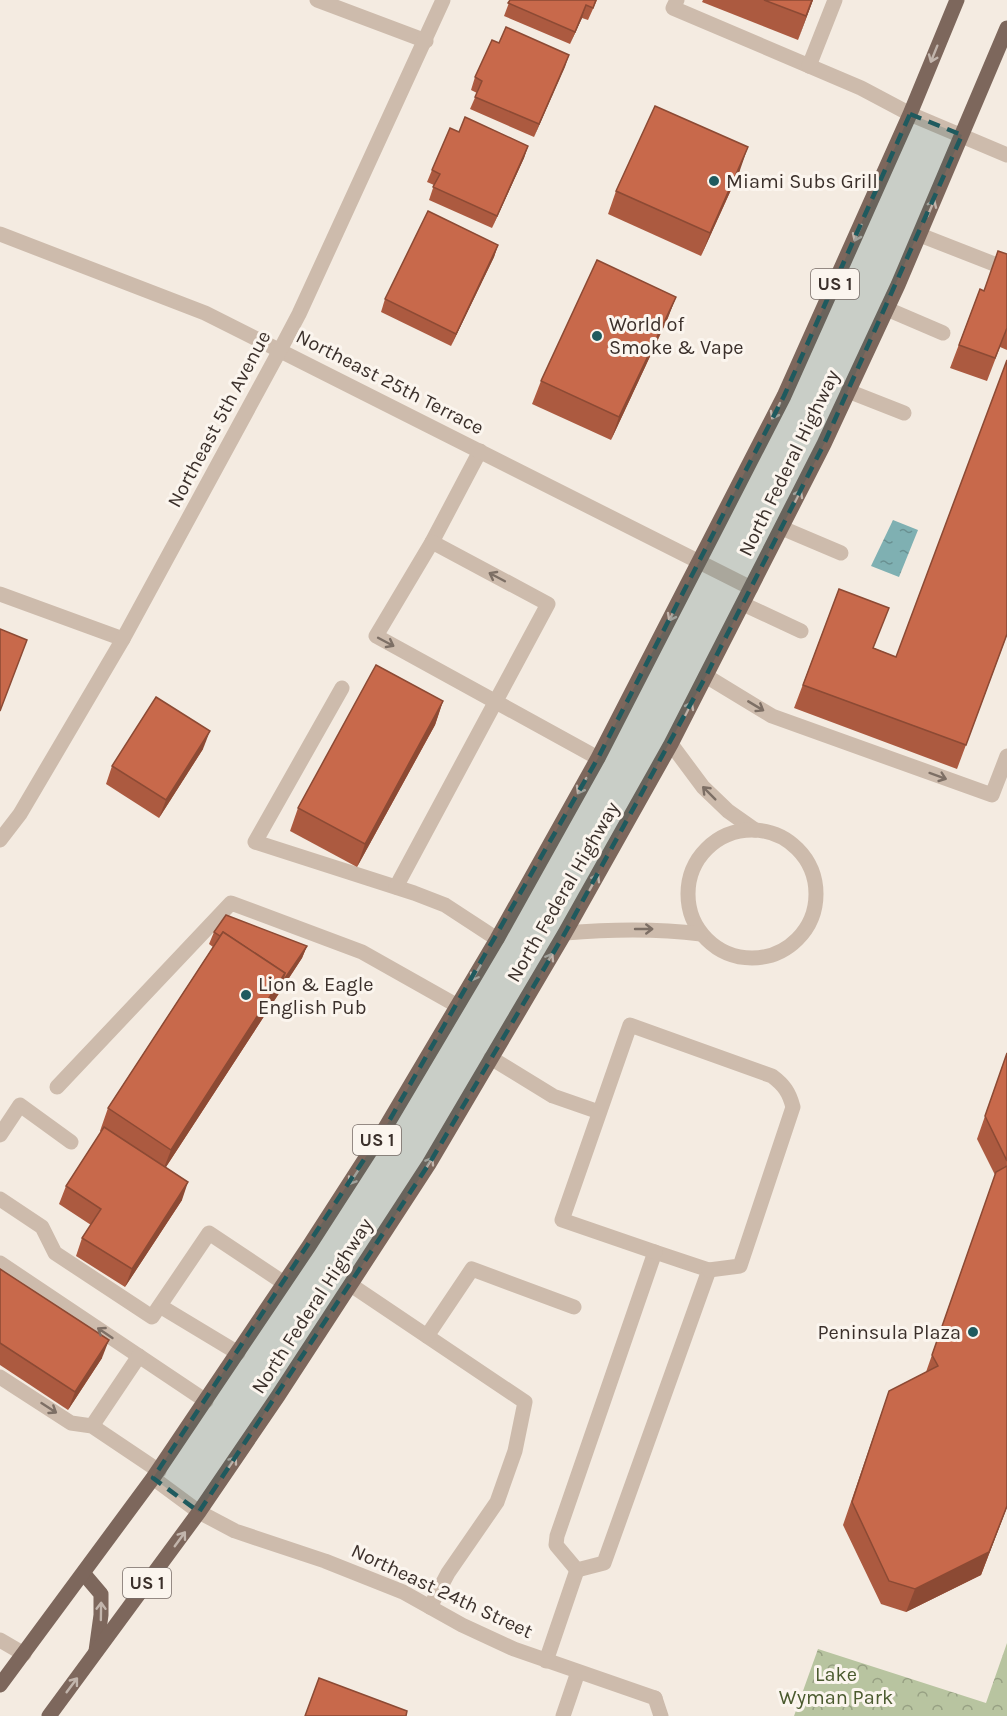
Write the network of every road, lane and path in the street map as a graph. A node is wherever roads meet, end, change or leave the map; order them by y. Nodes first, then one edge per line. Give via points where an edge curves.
1 (317, 0) edge
2 (443, 0) edge
3 (677, 0) edge
4 (835, 0) edge
5 (957, 0) edge
6 (1007, 28) edge
7 (426, 41) junction
8 (809, 66) junction
9 (910, 114) junction
10 (962, 135) junction
11 (1007, 155) edge
12 (0, 234) edge
13 (920, 235) junction
14 (1007, 269) edge
15 (887, 309) junction
16 (943, 333) dead end
17 (280, 350) junction
18 (848, 391) junction
19 (904, 413) dead end
20 (480, 451) junction
21 (782, 528) junction
22 (432, 542) junction
23 (841, 553) dead end
24 (700, 561) junction
25 (752, 588) junction
26 (0, 594) edge
27 (743, 604) junction
28 (801, 631) dead end
29 (123, 639) junction
30 (706, 676) junction
31 (342, 688) dead end
32 (497, 702) junction
33 (671, 744) junction
34 (1007, 756) edge
35 (598, 758) junction
36 (754, 830) junction
37 (0, 840) edge
38 (396, 887) junction
39 (565, 933) junction
40 (701, 934) junction
41 (497, 939) junction
42 (456, 1005) junction
43 (491, 1058) junction
44 (57, 1087) dead end
45 (599, 1112) junction
46 (0, 1135) edge
47 (71, 1142) dead end
48 (0, 1199) edge
49 (655, 1252) junction
50 (0, 1263) edge
51 (709, 1270) junction
52 (284, 1283) junction
53 (351, 1285) junction
54 (159, 1306) junction
55 (574, 1307) dead end
56 (427, 1336) junction
57 (238, 1353) junction
58 (139, 1356) junction
59 (0, 1377) edge
60 (206, 1401) junction
61 (92, 1426) junction
62 (156, 1474) junction
63 (199, 1512) junction
64 (576, 1570) junction
65 (84, 1574) junction
66 (430, 1607) junction
67 (0, 1640) edge
68 (24, 1654) junction
69 (96, 1654) junction
70 (546, 1661) junction
71 (578, 1672) junction
72 (0, 1685) edge
73 (49, 1716) edge
74 (563, 1716) edge
75 (661, 1716) edge

1 - 7 street
2 - 7 street, Northeast 5th Avenue
3 - 8 street via 674,8
4 - 8 street
5 -> 9 main road, North Federal Highway / US 1
6 - 10 main road, North Federal Highway / US 1
7 - 17 street, Northeast 5th Avenue
8 - 9 street
9 - 10 street
9 -> 24 main road, North Federal Highway / US 1 via 784,396
10 - 11 street
13 -> 10 main road, North Federal Highway / US 1
12 - 17 street, Northeast 25th Terrace via 205,313
13 - 14 street
13 - 15 main road, North Federal Highway / US 1
15 - 16 street
15 - 18 main road, North Federal Highway / US 1
17 - 20 street, Northeast 25th Terrace
17 - 29 street, Northeast 5th Avenue
18 - 19 street
21 -> 18 main road, North Federal Highway / US 1
20 - 22 street
20 - 24 street, Northeast 25th Terrace
21 - 23 street
21 - 25 main road, North Federal Highway / US 1
32 -> 22 street via 548,604
22 -> 32 street via 376,636
24 - 25 street, Northeast 25th Terrace
24 -> 35 main road, North Federal Highway / US 1
25 - 27 main road, North Federal Highway / US 1
26 - 29 street
27 - 28 street
27 - 30 main road, North Federal Highway / US 1
29 - 37 street, Northeast 5th Avenue via 20,814
33 -> 30 main road, North Federal Highway / US 1
30 -> 34 street via 772,716 992,795
31 - 38 street via 255,842
32 - 35 street
32 - 38 street
36 -> 33 street via 703,787
39 -> 33 main road, North Federal Highway / US 1
35 -> 41 main road, North Federal Highway / US 1
36 - 40 street via 734,833 715,842 700,856 691,874 688,895 691,915
36 - 40 street via 791,843 814,874 817,893 806,931 792,946 774,955 754,958 734,956
38 - 41 street via 445,905
39 -> 40 street via 635,928
43 -> 39 main road, North Federal Highway / US 1
41 -> 42 main road, North Federal Highway / US 1
42 - 44 street via 362,952 231,903
42 -> 52 main road, North Federal Highway / US 1 via 385,1128
43 - 45 street via 553,1096
53 -> 43 main road, North Federal Highway / US 1
45 - 49 street via 562,1220
45 - 51 street via 630,1025 772,1076 789,1093 793,1107 740,1266
46 - 47 street via 20,1106
48 - 54 street via 42,1227 55,1253 152,1317
49 - 51 street
49 - 64 street via 557,1536 556,1545
58 -> 50 street
51 - 64 street via 608,1554 604,1563
52 - 54 street via 209,1233
52 - 57 main road, North Federal Highway / US 1
53 - 56 street
63 -> 53 main road, North Federal Highway / US 1
54 - 57 street
55 - 56 street via 472,1269
56 - 66 street via 525,1402 515,1451 497,1502 448,1573
57 - 60 main road, North Federal Highway / US 1
58 - 60 street
58 - 61 street
59 -> 61 street, Northeast 24th Street via 71,1423
60 - 62 main road, North Federal Highway / US 1
61 - 62 street, Northeast 24th Street
62 - 63 street, Northeast 24th Street
62 - 65 main road, North Federal Highway / US 1
63 - 66 street, Northeast 24th Street via 235,1531 325,1561
69 -> 63 main road, North Federal Highway / US 1
64 - 70 street
65 - 68 main road, North Federal Highway / US 1
69 -> 65 main road via 101,1594
66 - 70 street, Northeast 24th Street
67 - 68 street
68 - 72 main road, North Federal Highway / US 1
73 -> 69 main road, North Federal Highway / US 1
70 - 71 street, Northeast 24th Street
71 - 74 street
71 - 75 street, Northeast 24th Street via 655,1698

